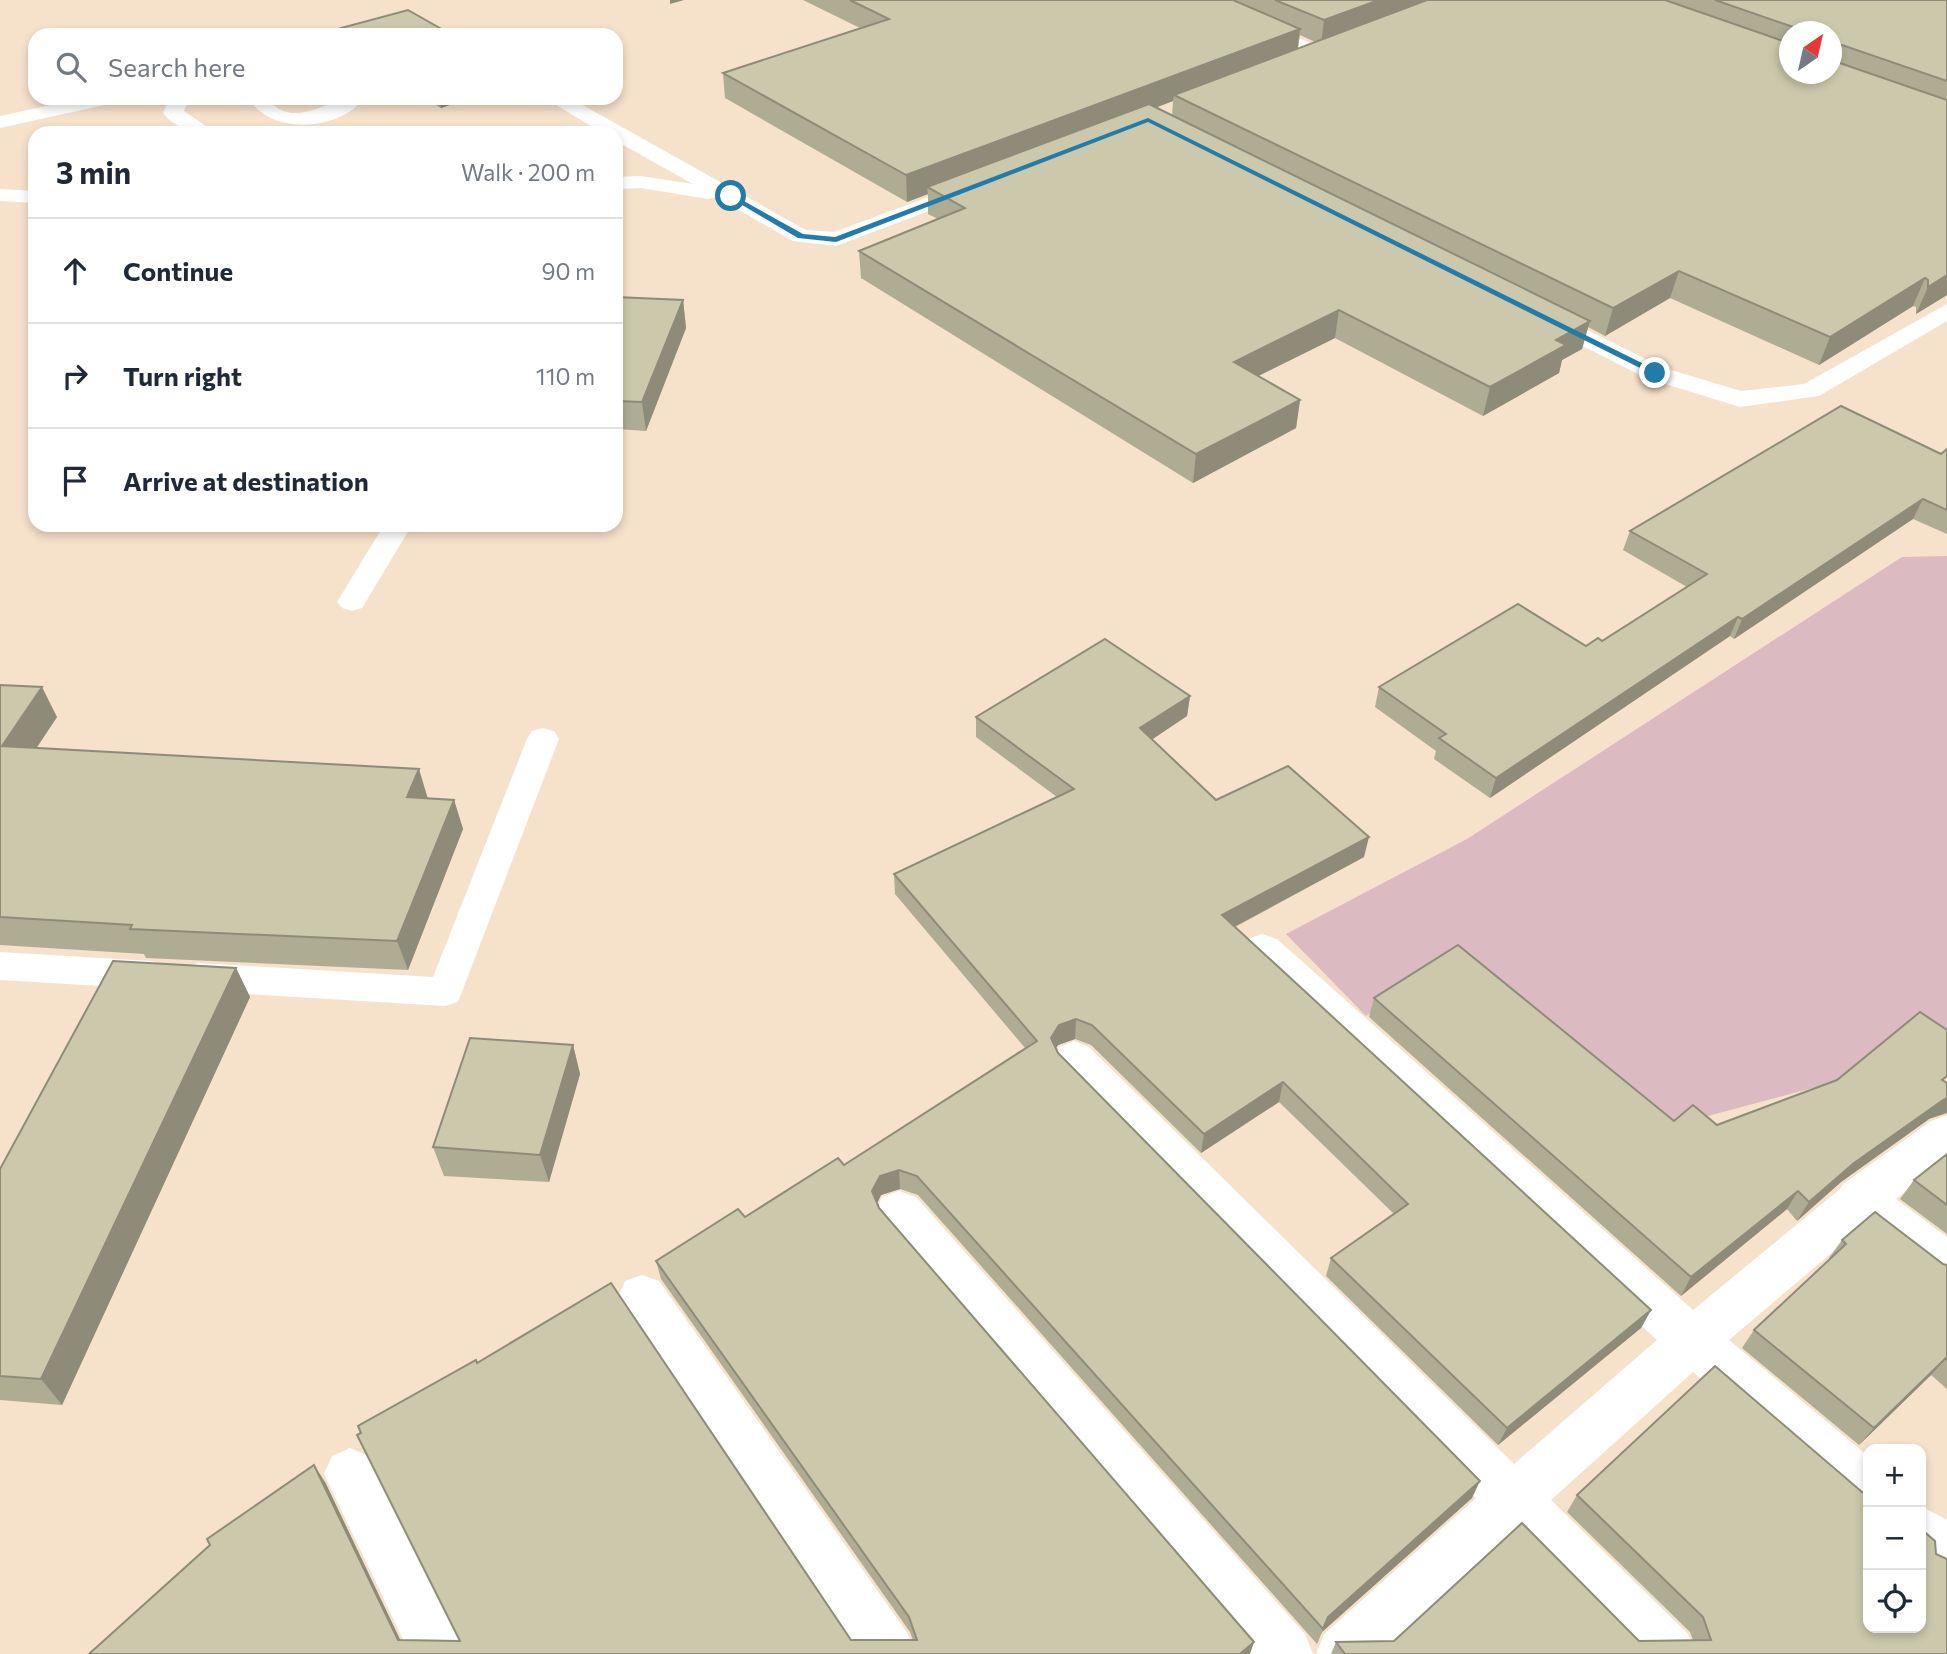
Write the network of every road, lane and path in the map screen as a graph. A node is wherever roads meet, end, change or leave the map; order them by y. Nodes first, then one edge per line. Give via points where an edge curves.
1 (1192, 0) edge
2 (1296, 64) edge
3 (79, 105) edge
4 (177, 105) edge
5 (263, 105) edge
6 (347, 105) edge
7 (568, 105) edge
8 (0, 122) edge
9 (194, 126) edge
10 (605, 126) edge
11 (623, 136) edge
12 (992, 180) edge
13 (623, 183) edge
14 (0, 195) edge
15 (731, 196) junction
16 (28, 197) edge
17 (1522, 306) edge
18 (1947, 312) edge
19 (393, 532) edge
20 (352, 602) dead end
21 (543, 739) dead end
22 (1262, 950) edge
23 (0, 966) edge
24 (1074, 1059) dead end
25 (1947, 1134) edge
26 (1859, 1198) junction
27 (898, 1211) dead end
28 (1947, 1265) edge
29 (642, 1297) dead end
30 (1693, 1341) junction
31 (350, 1474) dead end
32 (1863, 1485) edge
33 (1511, 1500) junction
34 (1926, 1537) edge
35 (1947, 1555) edge
36 (439, 1654) edge
37 (888, 1654) edge
38 (1285, 1654) edge
39 (1344, 1654) edge
40 (1668, 1654) edge

1 - 2 lane via 1327,52
3 - 8 lane
4 - 9 lane via 173,113
5 - 6 lane via 273,115 302,118
7 - 10 lane
11 - 15 lane
12 - 15 lane via 836,239 801,236
13 - 15 lane
14 - 16 lane
17 - 18 lane via 1655,373 1740,399 1810,391
19 - 20 lane
21 - 23 lane via 445,992
22 - 30 street
24 - 33 street
25 - 26 street
26 - 28 street
26 - 30 street
27 - 38 street
29 - 37 street
30 - 32 street
30 - 33 street
31 - 36 street
33 - 39 street
33 - 40 street
34 - 35 street

